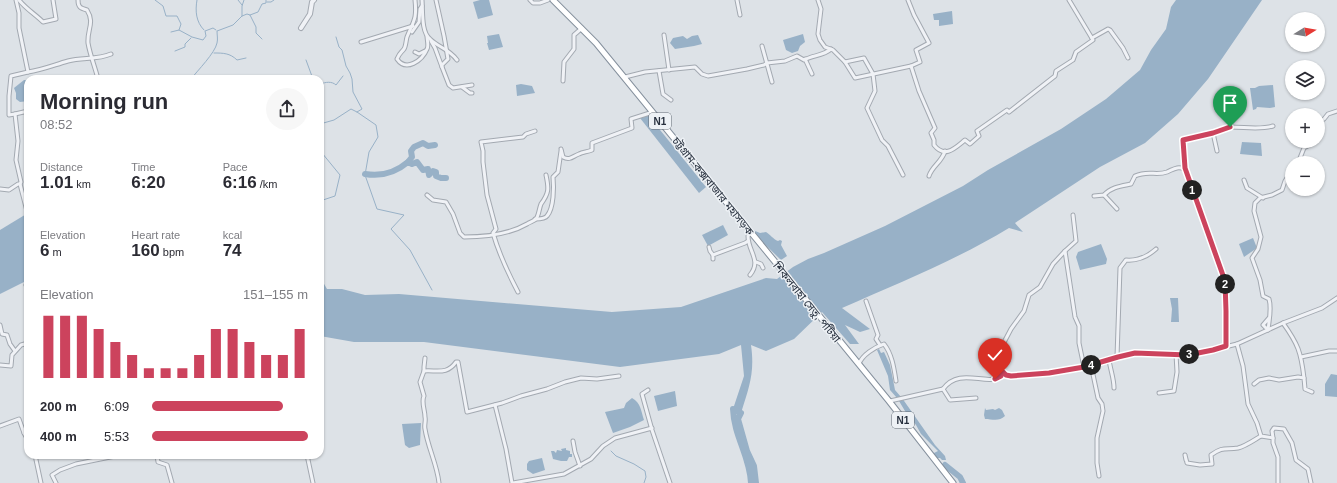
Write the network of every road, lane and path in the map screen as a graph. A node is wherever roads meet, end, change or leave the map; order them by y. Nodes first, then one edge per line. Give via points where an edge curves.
1 (18, 0) edge
2 (53, 0) edge
3 (78, 0) edge
4 (314, 0) edge
5 (415, 0) edge
6 (422, 0) edge
7 (436, 0) edge
8 (530, 0) edge
9 (548, 0) edge
10 (553, 0) edge
11 (737, 0) edge
12 (818, 0) edge
13 (908, 0) edge
14 (1069, 0) edge
15 (422, 6) junction
16 (740, 15) dead end
17 (413, 26) junction
18 (301, 28) dead end
19 (582, 28) junction
20 (664, 34) dead end
21 (427, 36) junction
22 (1092, 38) junction
23 (431, 40) junction
24 (361, 42) dead end
25 (405, 46) junction
26 (762, 46) dead end
27 (428, 48) junction
28 (447, 49) junction
29 (831, 49) junction
30 (415, 52) dead end
31 (111, 54) dead end
32 (92, 58) junction
33 (1128, 58) dead end
34 (805, 59) junction
35 (457, 60) dead end
36 (845, 62) junction
37 (767, 63) junction
38 (911, 66) junction
39 (442, 67) junction
40 (669, 70) junction
41 (659, 71) junction
42 (28, 72) junction
43 (812, 74) dead end
44 (873, 74) junction
45 (97, 75) edge
46 (624, 77) junction
47 (563, 81) dead end
48 (772, 82) dead end
49 (472, 84) dead end
50 (462, 87) junction
51 (472, 93) dead end
52 (671, 100) dead end
53 (1337, 111) edge
54 (24, 112) edge
55 (653, 112) junction
56 (15, 114) junction
57 (1325, 118) edge
58 (1273, 126) dead end
59 (535, 131) dead end
60 (1213, 133) junction
61 (1217, 150) dead end
62 (945, 152) junction
63 (1185, 168) junction
64 (546, 175) dead end
65 (903, 175) dead end
66 (929, 176) dead end
67 (1244, 180) dead end
68 (1285, 181) edge
69 (20, 184) junction
70 (0, 189) edge
71 (427, 195) dead end
72 (1104, 195) junction
73 (1094, 196) dead end
74 (1263, 198) junction
75 (24, 199) edge
76 (1117, 209) dead end
77 (1073, 215) dead end
78 (535, 219) junction
79 (751, 232) junction
80 (494, 235) junction
81 (748, 241) junction
82 (762, 246) joint
83 (709, 247) dead end
84 (1156, 249) dead end
85 (1065, 251) junction
86 (756, 262) junction
87 (763, 268) dead end
88 (750, 275) dead end
89 (518, 292) dead end
90 (1337, 298) edge
91 (866, 301) dead end
92 (1284, 323) junction
93 (0, 325) edge
94 (1268, 330) junction
95 (24, 344) edge
96 (1237, 344) junction
97 (880, 345) junction
98 (1226, 346) junction
99 (15, 351) junction
100 (1337, 351) edge
101 (1176, 354) junction
102 (1118, 357) junction
103 (1301, 357) junction
104 (426, 358) dead end
105 (1109, 359) junction
106 (0, 365) edge
107 (858, 365) junction
108 (1092, 365) junction
109 (1084, 367) junction
110 (424, 371) junction
111 (1002, 371) junction
112 (619, 376) dead end
113 (1304, 378) junction
114 (896, 381) dead end
115 (1254, 384) dead end
116 (1114, 388) dead end
117 (943, 389) junction
118 (648, 390) dead end
119 (1312, 392) dead end
120 (1160, 393) dead end
121 (976, 398) dead end
122 (889, 401) junction
123 (495, 405) junction
124 (0, 426) edge
125 (652, 428) junction
126 (24, 433) edge
127 (1262, 436) junction
128 (1273, 438) junction
129 (573, 441) dead end
130 (36, 459) edge
131 (100, 459) edge
132 (157, 459) edge
133 (308, 459) edge
134 (1186, 460) dead end
135 (580, 466) junction
136 (1099, 476) dead end
137 (544, 478) junction
138 (41, 483) edge
139 (56, 483) edge
140 (172, 483) edge
141 (313, 483) edge
142 (439, 483) edge
143 (512, 483) edge
144 (546, 483) edge
145 (670, 483) edge
146 (953, 483) edge
147 (1278, 483) edge
148 (1311, 483) edge

1 - 2 street via 43,22 56,19
1 - 42 street via 19,28
3 - 32 street via 78,6 87,10 90,15 88,44
4 - 18 street via 310,14
5 - 17 street
6 - 15 street
7 - 28 street
8 - 9 street via 533,3 540,3
10 - 19 highway, চট্টগ্রাম-কক্সবাজার মহাসড়ক / N1
11 - 16 street
12 - 29 street via 821,9 818,34 825,47
13 - 38 street via 929,43 916,50 920,62
14 - 22 street
15 - 21 street
15 - 25 street via 419,22
17 - 24 street
17 - 25 street
19 - 46 highway, চট্টগ্রাম-কক্সবাজার মহাসড়ক / N1
19 - 47 street via 574,35 574,49 564,60
20 - 40 street
21 - 23 street
21 - 27 street
22 - 33 street via 1110,30
22 - 62 street via 1093,40 1076,52 1073,60 1056,71 1055,76 1009,112 1007,110 977,131 980,136 970,144 965,140 952,151
23 - 28 street
23 - 39 street
25 - 27 street via 397,59 405,66 420,60
26 - 37 street
27 - 30 street via 419,54
28 - 35 street
28 - 39 street via 448,58
29 - 34 street via 822,55
29 - 36 street
31 - 32 street via 102,58
32 - 42 street via 68,61
32 - 45 street
34 - 37 street via 801,59 798,54 785,61
34 - 43 street
36 - 44 street via 855,78
36 - 44 street via 863,58
37 - 40 street via 708,76 695,67
37 - 48 street
38 - 44 street
38 - 62 street via 936,128 931,133 934,145
39 - 50 street via 451,87
40 - 41 street
41 - 46 street
41 - 52 street via 662,94
42 - 56 street via 11,76 9,115
44 - 65 street via 875,91 867,108
46 - 55 highway, চট্টগ্রাম-কক্সবাজার মহাসড়ক / N1
49 - 50 street
50 - 51 street
53 - 57 street
54 - 56 street
55 - 78 street via 631,119 632,128 592,144 592,150 577,154 573,158 563,157 561,149 558,172 553,177 554,194 548,215
55 - 79 highway, চট্টগ্রাম-কক্সবাজার মহাসড়ক / N1
56 - 69 street via 18,141 16,160
58 - 60 street via 1230,127
59 - 80 street via 523,137 481,142 487,195 496,229
60 - 61 street
60 - 63 street via 1183,140
62 - 66 street
63 - 72 street via 1179,167 1156,174 1141,173 1135,176 1131,184 1112,188
63 - 98 street via 1225,281
64 - 78 street via 547,195
67 - 74 street via 1247,188
68 - 74 street via 1282,190
69 - 70 street via 9,190
69 - 75 street
71 - 80 street via 433,200 446,202 464,237
72 - 73 street
72 - 76 street
74 - 94 street via 1255,203 1254,211 1261,237 1252,258 1263,296 1269,299 1271,305
77 - 85 street via 1076,241
78 - 80 street via 509,232
79 - 81 street
79 - 82 highway, চট্টগ্রাম-কক্সবাজার মহাসড়ক / N1
80 - 89 street via 504,266
81 - 83 street via 713,257
81 - 86 street
82 - 107 highway, শিকলবাহা সেতু, পটিয়া / N1
84 - 102 street via 1146,257 1126,260 1120,268
85 - 109 street
85 - 111 street via 1053,264 1040,287 1028,295 1024,311 999,353
86 - 87 street
86 - 88 street via 755,269
90 - 92 street via 1322,308
91 - 97 street
92 - 94 street
92 - 103 street via 1295,340
93 - 99 street via 2,334 7,335
94 - 96 street
95 - 99 street
96 - 98 street
96 - 127 street via 1248,404
97 - 107 street via 860,360
97 - 114 street via 884,344 888,349
98 - 101 street via 1188,355
99 - 106 street via 11,366
100 - 103 street
101 - 102 street via 1135,353
101 - 120 street via 1174,391
102 - 105 street
103 - 113 street
104 - 110 street
105 - 108 street
105 - 116 street
107 - 122 highway, N1
108 - 109 street
108 - 136 street via 1103,411 1097,438
109 - 111 street via 1018,376 1006,375
110 - 123 street via 440,372 458,362 467,412
110 - 142 street via 420,382 424,396 424,427 437,466
111 - 117 street via 998,378 956,379
112 - 123 street via 581,378
113 - 115 street via 1268,378
113 - 119 street via 1305,389
117 - 121 street via 950,400
117 - 122 street
118 - 125 street via 642,394
122 - 146 highway, N1
123 - 143 street
124 - 126 street via 19,419
125 - 135 street via 615,438
125 - 145 street
127 - 128 street
127 - 134 street via 1238,448 1222,448 1211,455 1212,464 1187,463 1186,455
128 - 147 street via 1278,457
128 - 148 street via 1274,428 1284,429 1292,444 1296,460 1308,469
129 - 135 street
130 - 138 street
131 - 139 street via 60,470 52,475
132 - 140 street via 158,462 167,465
133 - 141 street
135 - 137 street via 564,474
137 - 143 street
137 - 144 street

